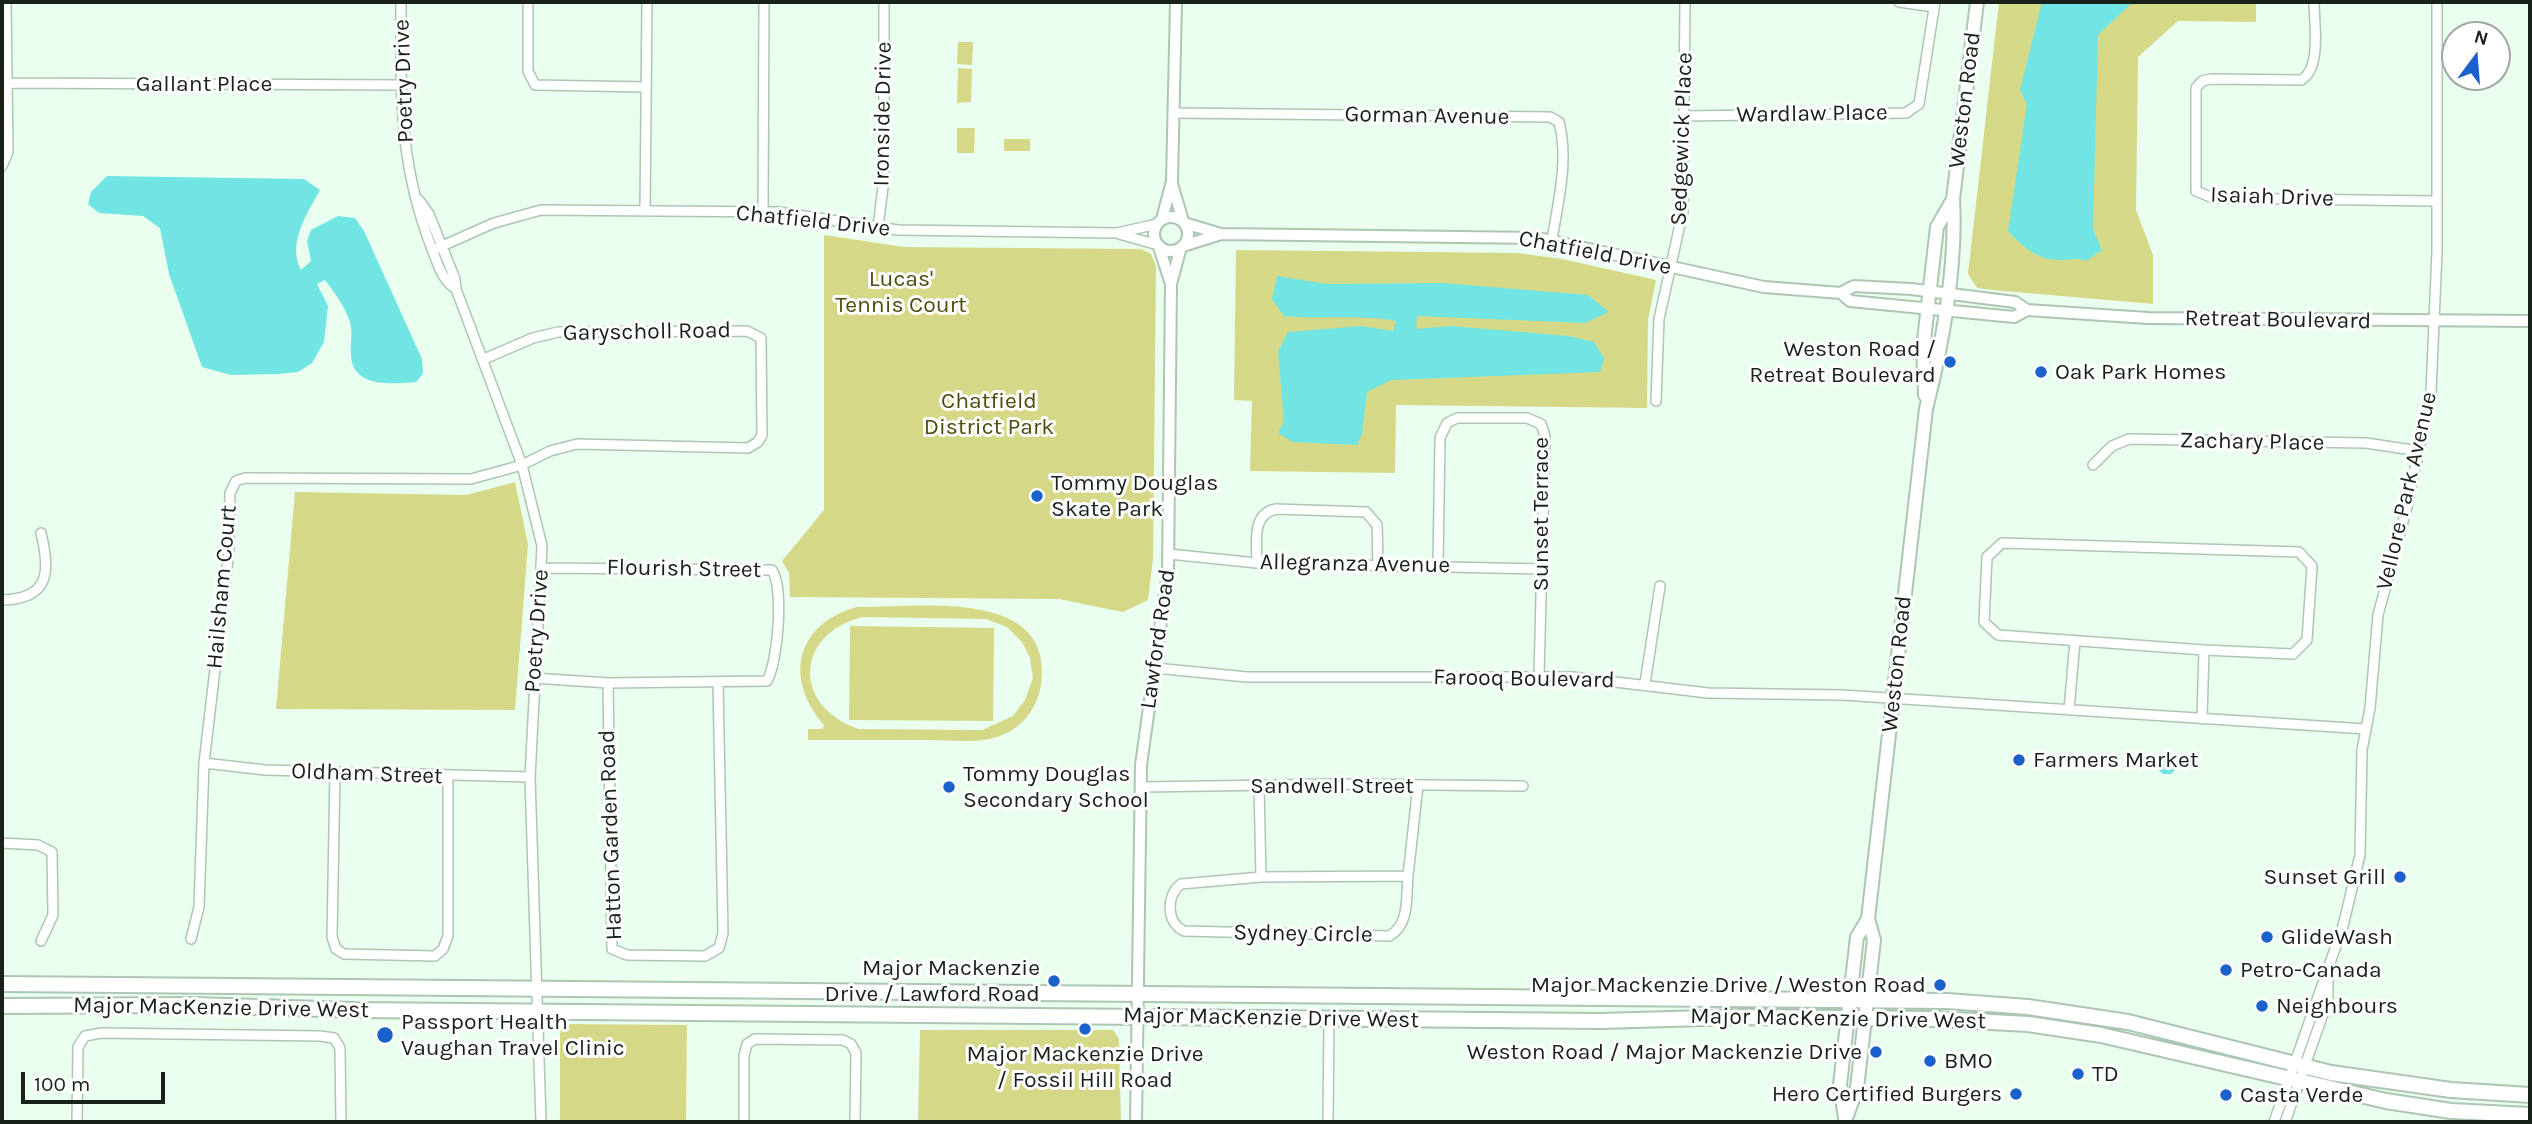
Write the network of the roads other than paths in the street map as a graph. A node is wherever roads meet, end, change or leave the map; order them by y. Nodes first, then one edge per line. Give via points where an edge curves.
1 (6, 2) edge
2 (401, 2) edge
3 (528, 2) edge
4 (647, 2) edge
5 (764, 2) edge
6 (884, 2) edge
7 (1175, 2) edge
8 (1685, 2) edge
9 (1899, 2) edge
10 (1977, 2) edge
11 (2314, 2) edge
12 (2437, 2) edge
13 (1934, 4) edge
14 (7, 83) junction
15 (400, 85) junction
16 (646, 87) junction
17 (1173, 113) junction
18 (1684, 117) junction
19 (2, 166) edge
20 (1172, 181) junction
21 (1953, 199) junction
22 (2435, 201) junction
23 (645, 210) junction
24 (763, 212) junction
25 (1159, 221) junction
26 (1183, 222) junction
27 (878, 227) junction
28 (1117, 233) junction
29 (1222, 234) junction
30 (1552, 240) junction
31 (1159, 246) junction
32 (1182, 247) junction
33 (437, 248) junction
34 (1672, 268) junction
35 (1171, 284) junction
36 (1930, 292) junction
37 (1841, 293) junction
38 (1947, 295) junction
39 (1928, 308) junction
40 (1945, 310) junction
41 (2027, 310) junction
42 (2434, 321) junction
43 (2530, 321) edge
44 (484, 359) junction
45 (1656, 401) dead end
46 (1926, 409) junction
47 (2419, 451) junction
48 (522, 465) junction
49 (2093, 465) dead end
50 (41, 533) dead end
51 (1170, 554) junction
52 (1257, 563) junction
53 (1378, 565) junction
54 (1438, 565) junction
55 (542, 568) junction
56 (1541, 569) junction
57 (1660, 586) dead end
58 (2, 600) edge
59 (2075, 641) junction
60 (2204, 650) junction
61 (1155, 668) junction
62 (1539, 677) junction
63 (534, 678) junction
64 (608, 683) junction
65 (1645, 683) junction
66 (718, 684) junction
67 (1892, 699) junction
68 (2070, 710) junction
69 (2202, 719) junction
70 (2366, 729) junction
71 (204, 763) junction
72 (335, 773) junction
73 (448, 776) junction
74 (530, 777) junction
75 (1418, 785) junction
76 (1259, 786) junction
77 (1523, 786) dead end
78 (1141, 787) junction
79 (2, 843) edge
80 (1408, 876) junction
81 (1261, 877) junction
82 (1868, 919) junction
83 (191, 939) dead end
84 (41, 941) dead end
85 (2328, 973) junction
86 (2, 984) edge
87 (538, 989) junction
88 (1139, 994) junction
89 (1850, 1000) junction
90 (1867, 1000) junction
91 (2, 1006) edge
92 (538, 1012) junction
93 (1138, 1017) junction
94 (1848, 1018) junction
95 (1865, 1018) junction
96 (1329, 1019) junction
97 (2299, 1065) junction
98 (2294, 1082) junction
99 (2530, 1096) edge
100 (2530, 1115) edge
101 (1845, 1121) edge
102 (77, 1122) edge
103 (341, 1122) edge
104 (541, 1122) edge
105 (744, 1122) edge
106 (855, 1122) edge
107 (1136, 1122) edge
108 (1328, 1122) edge
109 (2273, 1122) edge
110 (2285, 1122) edge

1 - 14 street
2 - 15 street, Poetry Drive
3 - 16 street via 528,71 535,85
4 - 16 street
5 - 24 street
6 - 27 street, Ironside Drive via 884,179
7 - 17 street
8 - 18 street, Sedgewick Place
9 - 13 street
10 - 21 main road, Weston Road
11 - 22 street, Isaiah Drive via 2313,65 2308,76 2301,80 2211,79 2196,88 2196,191 2213,198
12 - 22 street, Vellore Park Avenue
13 - 18 street, Wardlaw Place via 1919,104 1906,113
14 - 15 street, Gallant Place
14 - 19 street via 8,152
15 - 33 street, Poetry Drive via 404,143 420,217
16 - 23 street
17 - 20 street
17 - 30 street, Gorman Avenue via 1550,117 1559,122 1562,158
18 - 34 street, Sedgewick Place via 1683,211
20 - 25 street
20 - 26 street
21 - 36 main road, Weston Road via 1937,227
21 - 38 main road, Weston Road via 1955,230
22 - 42 street, Vellore Park Avenue
23 - 24 street, Chatfield Drive
23 - 33 street, Chatfield Drive via 541,210 494,223
24 - 27 street, Chatfield Drive
25 - 26 street via 1171,217
25 - 28 street, Chatfield Drive
25 - 31 street via 1154,233
26 - 29 street, Chatfield Drive
26 - 32 street via 1188,234
27 - 28 street, Chatfield Drive
28 - 31 street, Chatfield Drive
29 - 30 street, Chatfield Drive
29 - 32 street, Chatfield Drive
30 - 34 street, Chatfield Drive
31 - 32 street via 1171,251
31 - 35 street, Lawford Road
32 - 35 street, Lawford Road
33 - 44 street, Poetry Drive via 445,282 456,289
34 - 37 street, Chatfield Drive via 1751,285
34 - 45 street, Sedgewick Place via 1659,319
35 - 51 street, Lawford Road
36 - 37 street, Chatfield Drive via 1854,286
36 - 38 street, Chatfield Drive
36 - 39 main road, Weston Road
37 - 39 street, Chatfield Drive via 1850,301
38 - 40 main road, Weston Road
38 - 41 street, Retreat Boulevard via 2015,302
39 - 40 street, Retreat Boulevard
39 - 46 main road, Weston Road via 1923,349
40 - 41 street, Retreat Boulevard via 2014,317
40 - 46 main road, Weston Road
41 - 42 street, Retreat Boulevard via 2148,318
42 - 43 street, Retreat Boulevard
42 - 47 street, Vellore Park Avenue via 2432,382
44 - 48 street, Poetry Drive
44 - 48 street, Garyscholl Road via 533,338 575,331 747,331 761,338 762,435 748,448 578,444
46 - 67 main road, Weston Road
47 - 49 street, Zachary Place via 2366,443 2129,439 2112,446
47 - 70 street, Vellore Park Avenue via 2378,615
48 - 55 street, Poetry Drive via 536,516
48 - 71 street, Hailsham Court via 471,479 236,481 230,494 229,550
50 - 58 street via 48,564 42,586 30,594
51 - 52 street, Allegranza Avenue
51 - 61 street, Lawford Road
52 - 53 street, Allegranza Avenue
52 - 53 street via 1259,522 1265,513 1276,509 1371,515 1377,525
53 - 54 street, Allegranza Avenue
54 - 56 street, Allegranza Avenue
54 - 56 street, Sunset Terrace via 1442,429 1457,418 1527,418 1541,424 1545,436
55 - 63 street, Poetry Drive
55 - 66 street, Flourish Street via 772,570 778,585 773,670 767,681
56 - 62 street, Sunset Terrace
57 - 65 street
59 - 60 street
59 - 60 street via 1998,635 1984,622 1987,557 2002,543 2299,552 2312,566 2307,640 2292,653
59 - 68 street
60 - 69 street
61 - 62 street, Farooq Boulevard via 1247,677
61 - 78 street, Lawford Road
62 - 65 street, Farooq Boulevard
63 - 64 street, Flourish Street
63 - 74 street, Poetry Drive
64 - 66 street, Flourish Street
64 - 66 street, Hatton Garden Road via 612,949 627,955 705,956 719,948 723,933
65 - 67 street, Farooq Boulevard via 1708,693
67 - 68 street, Farooq Boulevard
67 - 82 main road, Weston Road
68 - 69 street, Farooq Boulevard
69 - 70 street, Farooq Boulevard
70 - 85 street, Vellore Park Avenue via 2360,855
71 - 72 street, Oldham Street
71 - 83 street, Hailsham Court via 199,907
72 - 73 street, Oldham Street
72 - 73 street via 332,937 336,949 344,954 435,956 443,949 448,936
73 - 74 street, Oldham Street
74 - 87 street, Poetry Drive
75 - 76 street, Sandwell Street
75 - 77 street, Sandwell Street
75 - 80 street
76 - 78 street, Sandwell Street
76 - 81 street
78 - 88 street, Lawford Road
79 - 84 street via 38,845 52,852 53,915
80 - 81 street, Sydney Circle
80 - 81 street, Sydney Circle via 1404,921 1399,931 1389,936 1184,931 1173,923 1171,898 1181,884
82 - 89 main road, Weston Road via 1857,937
82 - 90 main road, Weston Road via 1874,940
85 - 97 street, Vellore Park Avenue
85 - 97 street, Vellore Park Avenue via 2328,1000
86 - 87 main road, Major MacKenzie Drive West
87 - 88 main road, Major MacKenzie Drive West
87 - 92 street, Poetry Drive
88 - 89 main road, Major MacKenzie Drive West
88 - 93 street, Lawford Road
89 - 90 main road, Major MacKenzie Drive West
89 - 94 main road, Weston Road
90 - 95 main road, Weston Road
90 - 97 main road, Major MacKenzie Drive West via 1990,1003 2056,1010 2128,1022
91 - 92 main road, Major MacKenzie Drive West
92 - 93 main road, Major MacKenzie Drive West
92 - 104 street, Poetry Drive
93 - 96 main road, Major MacKenzie Drive West
93 - 107 street, Lawford Road
94 - 95 main road, Major MacKenzie Drive West
94 - 96 main road, Major MacKenzie Drive West
94 - 101 main road, Weston Road via 1840,1085
95 - 98 main road, Major MacKenzie Drive West via 1988,1021 2078,1031
95 - 101 main road, Weston Road via 1857,1088
96 - 108 street
97 - 98 street
97 - 98 street
97 - 99 main road, Major MacKenzie Drive West via 2389,1082
98 - 100 main road, Major MacKenzie Drive West via 2451,1111
98 - 109 street
98 - 110 street
102 - 103 street via 78,1047 85,1036 101,1033 334,1038 340,1048
105 - 106 street via 744,1056 747,1044 755,1039 843,1040 851,1044 856,1053

